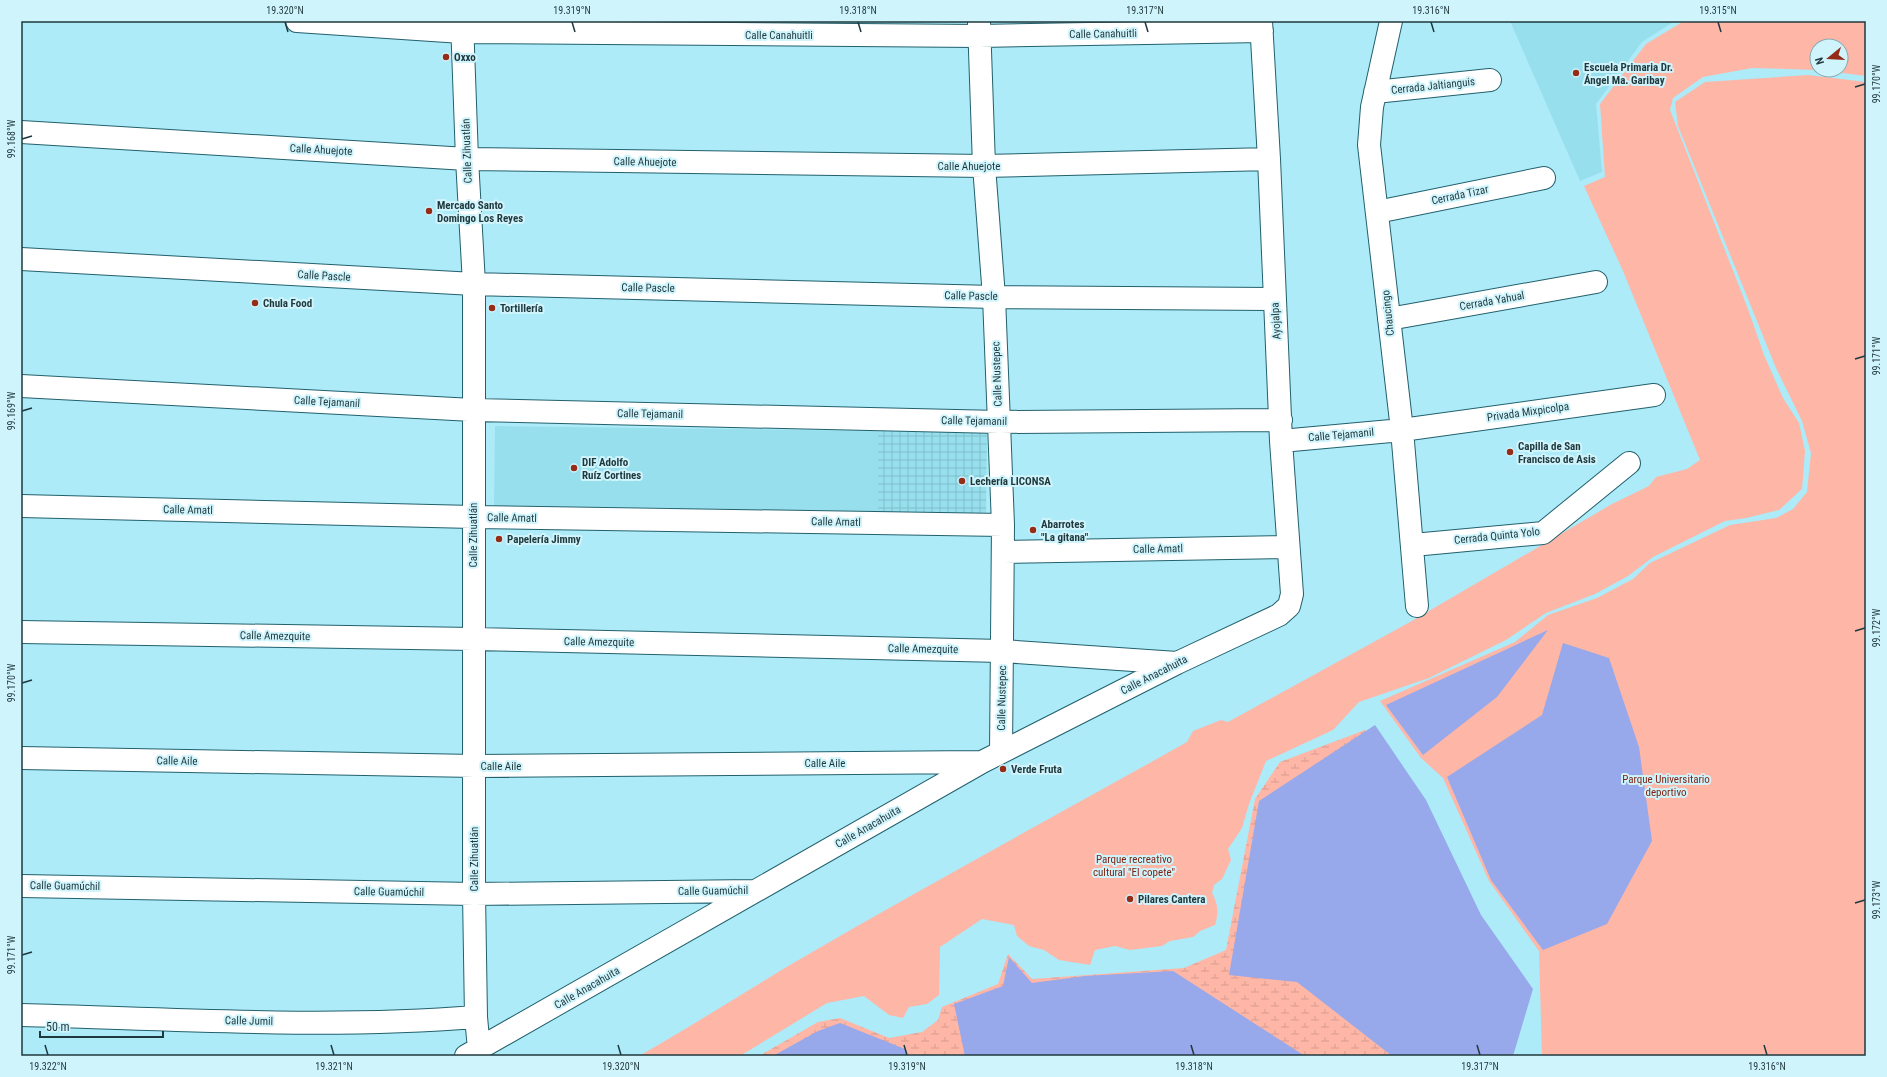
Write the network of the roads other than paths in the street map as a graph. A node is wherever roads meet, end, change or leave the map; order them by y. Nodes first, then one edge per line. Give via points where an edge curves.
1 (297, 21) edge
2 (1391, 21) edge
3 (1262, 26) edge
4 (462, 27) edge
5 (979, 28) edge
6 (1490, 80) dead end
7 (1375, 92) junction
8 (21, 132) edge
9 (467, 159) junction
10 (1269, 159) junction
11 (984, 166) junction
12 (1544, 178) dead end
13 (1377, 212) junction
14 (21, 260) edge
15 (1596, 282) dead end
16 (474, 284) junction
17 (994, 297) junction
18 (1275, 299) junction
19 (1389, 319) junction
20 (21, 386) edge
21 (1654, 395) dead end
22 (473, 410) junction
23 (999, 422) junction
24 (1281, 430) junction
25 (1402, 430) junction
26 (1629, 462) dead end
27 (21, 506) edge
28 (473, 517) junction
29 (1003, 525) junction
30 (1413, 545) junction
31 (1288, 547) junction
32 (1004, 552) junction
33 (1417, 606) dead end
34 (1279, 614) joint
35 (21, 632) edge
36 (473, 639) junction
37 (1002, 651) junction
38 (1177, 663) junction
39 (1001, 752) junction
40 (21, 758) edge
41 (982, 762) junction
42 (474, 766) junction
43 (21, 886) edge
44 (756, 890) junction
45 (474, 894) junction
46 (21, 1015) edge
47 (476, 1017) junction
48 (473, 1053) edge

1 - 4 street, Calle Canahuitli
2 - 7 street, Chaucingo
3 - 5 street, Calle Canahuitli
3 - 10 street, Ayojalpa
4 - 5 street, Calle Canahuitli
4 - 9 street, Calle Zihuatlán
5 - 11 street, Calle Nustepec
6 - 7 street, Cerrada Jaltianguis
7 - 13 street, Chaucingo via 1369,145
8 - 9 street, Calle Ahuejote
9 - 11 street, Calle Ahuejote
9 - 16 street, Calle Zihuatlán
10 - 11 street, Calle Ahuejote
10 - 18 street, Ayojalpa
11 - 17 street, Calle Nustepec
12 - 13 street, Cerrada Tizar
13 - 19 street, Chaucingo
14 - 16 street, Calle Pascle
15 - 19 street, Cerrada Yahual
16 - 17 street, Calle Pascle
16 - 22 street, Calle Zihuatlán
17 - 18 street, Calle Pascle
17 - 23 street, Calle Nustepec
18 - 24 street, Ayojalpa
19 - 25 street, Chaucingo
20 - 22 street, Calle Tejamanil
21 - 25 street, Privada Mixpicolpa
22 - 23 street, Calle Tejamanil
22 - 28 street, Calle Zihuatlán
23 - 24 street, Calle Tejamanil
23 - 29 street, Calle Nustepec
24 - 25 street, Calle Tejamanil
24 - 31 street, Ayojalpa
25 - 30 street, Chaucingo
26 - 30 street, Cerrada Quinta Yolo via 1543,532
27 - 28 street, Calle Amatl
28 - 29 street, Calle Amatl
28 - 36 street, Calle Zihuatlán
29 - 32 street, Calle Nustepec
30 - 33 street, Chaucingo
31 - 32 street, Calle Amatl
31 - 34 street, Ayojalpa via 1292,594 1289,606
32 - 37 street, Calle Nustepec
34 - 38 street, Calle Anacahuita
35 - 36 street, Calle Amezquite
36 - 37 street, Calle Amezquite
36 - 42 street, Calle Zihuatlán
37 - 38 street, Calle Amezquite
37 - 39 street, Calle Nustepec
38 - 39 street, Calle Anacahuita
39 - 41 street, Calle Anacahuita
40 - 42 street, Calle Aile
41 - 42 street, Calle Aile
41 - 44 street, Calle Anacahuita
42 - 45 street, Calle Zihuatlán
43 - 45 street, Calle Guamúchil
44 - 45 street, Calle Guamúchil
44 - 48 street, Calle Anacahuita
45 - 47 street, Calle Zihuatlán
46 - 47 street, Calle Jumil via 301,1022 444,1020
47 - 48 street, Calle Zihuatlán

